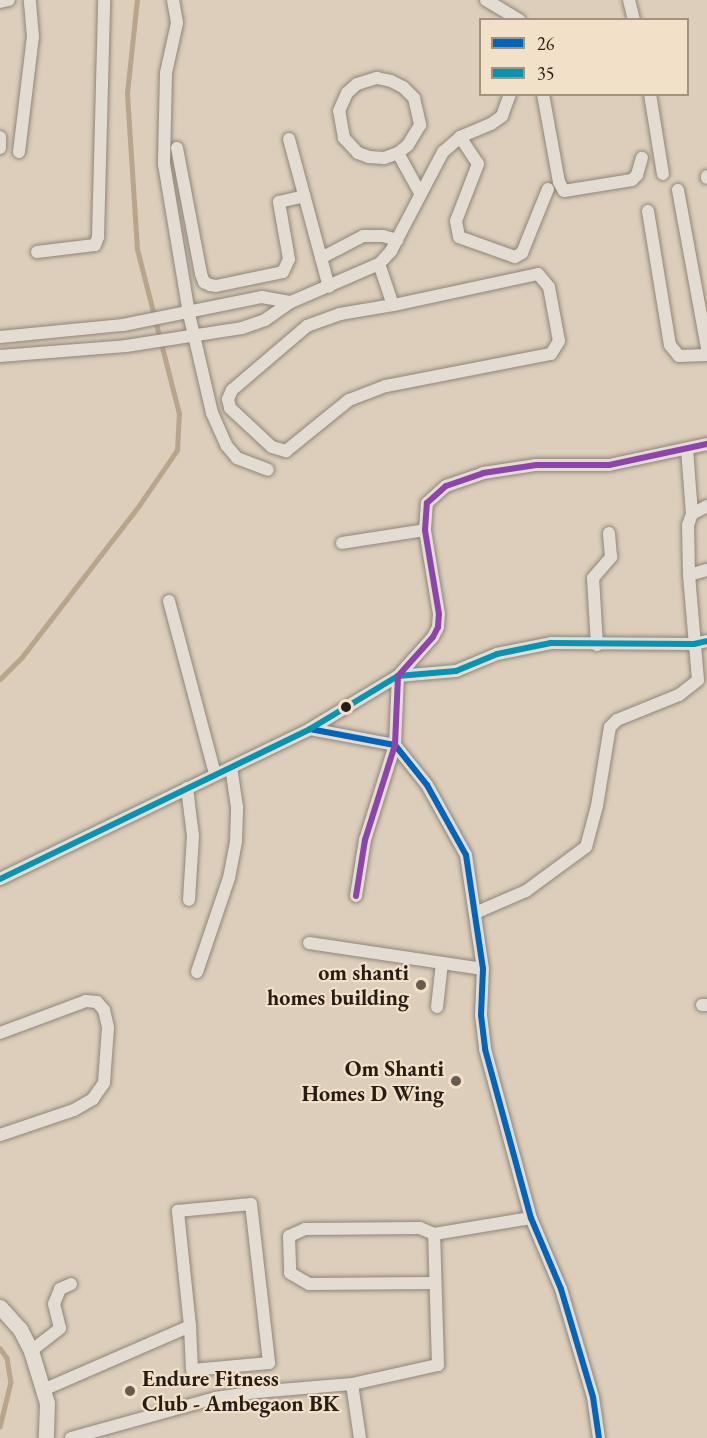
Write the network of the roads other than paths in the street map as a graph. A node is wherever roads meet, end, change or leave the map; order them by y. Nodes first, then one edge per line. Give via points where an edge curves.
1 (9, 0) edge
2 (30, 0) edge
3 (104, 0) edge
4 (173, 0) edge
5 (486, 0) edge
6 (629, 0) edge
7 (0, 2) edge
8 (516, 18) edge
9 (634, 18) edge
10 (509, 96) edge
11 (543, 96) edge
12 (650, 96) edge
13 (0, 137) edge
14 (460, 137) junction
15 (289, 139) dead end
16 (0, 148) edge
17 (177, 148) dead end
18 (19, 152) dead end
19 (398, 153) junction
20 (642, 158) dead end
21 (663, 174) dead end
22 (548, 189) dead end
23 (678, 190) dead end
24 (420, 193) junction
25 (304, 196) junction
26 (648, 211) dead end
27 (397, 240) junction
28 (37, 252) dead end
29 (321, 258) junction
30 (379, 264) junction
31 (329, 287) junction
32 (291, 302) junction
33 (393, 305) junction
34 (189, 314) junction
35 (0, 337) edge
36 (188, 338) junction
37 (707, 348) edge
38 (707, 355) edge
39 (0, 357) edge
40 (707, 444) edge
41 (687, 449) junction
42 (268, 470) dead end
43 (707, 506) edge
44 (692, 514) junction
45 (425, 530) junction
46 (609, 533) dead end
47 (342, 543) dead end
48 (707, 570) edge
49 (689, 575) junction
50 (169, 600) dead end
51 (707, 641) edge
52 (694, 644) junction
53 (597, 645) junction
54 (398, 676) junction
55 (310, 729) junction
56 (395, 745) junction
57 (231, 767) junction
58 (215, 774) junction
59 (188, 788) junction
60 (0, 879) edge
61 (356, 896) dead end
62 (189, 900) dead end
63 (475, 913) junction
64 (309, 943) dead end
65 (442, 963) junction
66 (483, 969) junction
67 (197, 972) dead end
68 (437, 1007) dead end
69 (0, 1034) edge
70 (0, 1135) edge
71 (531, 1218) junction
72 (434, 1233) junction
73 (434, 1283) junction
74 (71, 1284) dead end
75 (0, 1307) edge
76 (190, 1326) junction
77 (31, 1351) junction
78 (352, 1384) junction
79 (43, 1390) junction
80 (46, 1438) edge
81 (70, 1438) edge
82 (360, 1438) edge
83 (599, 1438) edge

1 - 7 street
2 - 18 street via 33,37
3 - 28 street via 98,237 95,245
4 - 34 street via 176,31 166,73 164,164
5 - 8 street
6 - 9 street
10 - 14 street via 502,116
11 - 20 street via 564,191 632,180
12 - 21 street
13 - 16 street
14 - 22 street via 478,164 456,220 459,237 515,257 522,253
14 - 24 street via 435,163
15 - 25 street
17 - 25 street via 201,273 210,285 283,272 289,259 279,202
19 - 19 street via 420,125 414,98 391,81 377,78 357,84 347,93 339,111 344,138 358,153 369,157 384,159
19 - 24 street
23 - 37 street
24 - 27 street
25 - 29 street
26 - 38 street via 670,345 679,356
27 - 29 street via 363,236
27 - 30 street
29 - 31 street
30 - 31 street
30 - 33 street
31 - 32 street
32 - 34 street via 262,297
32 - 36 street via 265,320
33 - 33 street via 340,314 307,326 232,390 230,408 272,447 286,451 349,400 386,386 551,354 559,340 549,287 538,274
34 - 35 street
34 - 36 street
36 - 39 street
36 - 42 street via 227,446 237,458
40 - 41 street
41 - 44 street
41 - 45 street via 594,467 536,465 470,476 446,486 427,503
43 - 44 street
44 - 49 street via 688,525
45 - 47 street
45 - 54 street via 440,614 438,627
46 - 53 street via 611,557 593,578
48 - 49 street
49 - 52 street
50 - 58 street
51 - 52 street
52 - 53 street
52 - 63 street via 698,680 679,695 617,720 610,727 586,847 525,891
53 - 54 street via 551,643 497,654 456,671
54 - 55 street
54 - 56 street
55 - 56 street
55 - 57 street
56 - 61 street via 365,840
56 - 63 street via 428,784 466,855
57 - 58 street
57 - 67 street via 237,807 236,842 229,878
58 - 59 street
59 - 60 street
59 - 62 street via 193,836
63 - 66 street
64 - 65 street
65 - 66 street
65 - 68 street
66 - 71 street via 481,1015 485,1049
69 - 70 street via 86,1001 97,1002 104,1010 108,1028 104,1083 93,1098 74,1110
71 - 72 street
71 - 83 street via 561,1289 593,1397
72 - 73 street
72 - 73 street via 420,1228 305,1229 289,1236 290,1273 309,1284
73 - 78 street via 438,1365
74 - 77 street via 60,1289 54,1304 60,1328
75 - 77 street via 20,1329
76 - 76 street via 178,1211 251,1204 269,1363 192,1371
76 - 79 street
77 - 79 street
78 - 81 street via 215,1398
78 - 82 street
79 - 80 street via 47,1404

